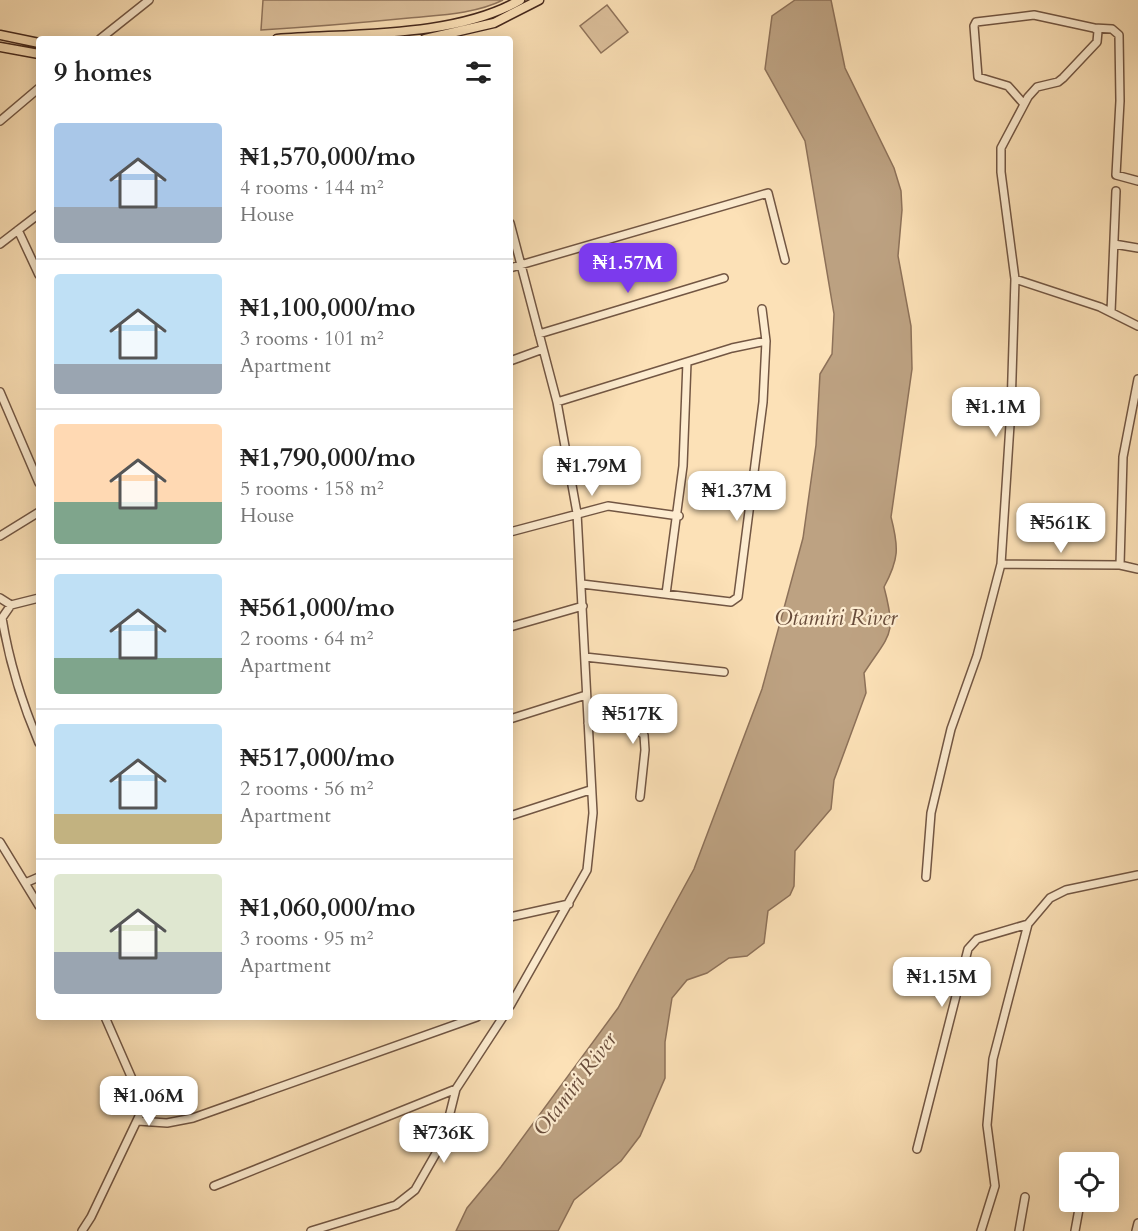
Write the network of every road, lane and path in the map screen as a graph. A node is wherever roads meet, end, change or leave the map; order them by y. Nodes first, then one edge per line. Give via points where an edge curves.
1 (149, 0) edge
2 (520, 0) edge
3 (539, 0) edge
4 (1094, 28) junction
5 (0, 35) edge
6 (104, 36) edge
7 (318, 36) edge
8 (456, 36) edge
9 (36, 42) edge
10 (0, 47) edge
11 (36, 53) edge
12 (36, 91) edge
13 (1023, 103) junction
14 (0, 121) edge
15 (1138, 181) edge
16 (1116, 191) dead end
17 (36, 216) edge
18 (18, 230) junction
19 (513, 234) edge
20 (0, 244) edge
21 (1114, 244) junction
22 (1138, 248) edge
23 (785, 260) dead end
24 (521, 265) junction
25 (513, 267) edge
26 (36, 269) edge
27 (724, 278) dead end
28 (1015, 279) junction
29 (762, 309) dead end
30 (1111, 312) junction
31 (1138, 326) edge
32 (539, 334) junction
33 (766, 342) junction
34 (543, 349) junction
35 (513, 360) edge
36 (687, 362) junction
37 (1138, 379) edge
38 (0, 392) edge
39 (557, 402) junction
40 (36, 476) edge
41 (577, 513) junction
42 (36, 514) edge
43 (679, 516) junction
44 (513, 531) edge
45 (0, 536) edge
46 (1001, 564) junction
47 (1120, 565) junction
48 (1138, 569) edge
49 (582, 584) junction
50 (666, 594) junction
51 (0, 598) edge
52 (36, 599) edge
53 (11, 605) junction
54 (583, 606) junction
55 (513, 626) edge
56 (585, 657) junction
57 (724, 672) dead end
58 (586, 695) junction
59 (513, 718) edge
60 (588, 723) junction
61 (36, 736) edge
62 (590, 790) junction
63 (640, 797) dead end
64 (513, 815) edge
65 (0, 842) edge
66 (1138, 875) edge
67 (36, 878) edge
68 (926, 878) dead end
69 (25, 883) junction
70 (36, 901) edge
71 (569, 904) junction
72 (513, 916) edge
73 (1028, 924) junction
74 (513, 1001) edge
75 (106, 1020) edge
76 (469, 1020) edge
77 (501, 1020) edge
78 (456, 1089) junction
79 (138, 1121) junction
80 (917, 1149) dead end
81 (214, 1186) dead end
82 (1025, 1197) dead end
83 (1078, 1212) edge
84 (1138, 1223) edge
85 (82, 1231) edge
86 (311, 1231) edge
87 (981, 1231) edge
88 (1019, 1231) edge
89 (1075, 1231) edge
90 (1136, 1231) edge

1 - 6 street
2 - 7 main road via 497,11 427,28
3 - 8 main road
4 - 13 street via 1098,32 1096,42 1063,78 1037,87
4 - 13 street via 1034,15 976,22 978,77 1008,86
4 - 15 street via 1112,28 1119,35 1116,175
5 - 9 main road
10 - 11 main road
12 - 14 street
13 - 28 street via 1000,156
16 - 21 street
17 - 18 street
18 - 20 street
18 - 26 street
19 - 24 street
21 - 22 street
21 - 30 street
23 - 24 street via 768,192
24 - 25 street
24 - 32 street
27 - 32 street
28 - 30 street
28 - 46 street
29 - 33 street
30 - 31 street
32 - 34 street
33 - 36 street
33 - 50 street via 763,402 738,597 731,602
34 - 35 street
34 - 39 street
36 - 39 street
36 - 43 street
37 - 47 street via 1123,457
38 - 40 street
39 - 41 street
41 - 43 street via 608,506
41 - 44 street
41 - 49 street
42 - 45 street
43 - 50 street
46 - 47 street
46 - 68 street via 986,627 948,740 931,813
47 - 48 street
49 - 50 street
49 - 54 street
51 - 53 street
52 - 53 street
53 - 61 street via 2,618 4,633
54 - 55 street
54 - 56 street
56 - 57 street
56 - 58 street
58 - 59 street
58 - 60 street
60 - 62 street
60 - 63 street via 634,728 644,735
62 - 64 street
62 - 71 street via 593,813 587,870
65 - 69 street
66 - 73 street via 1050,897
67 - 69 street
69 - 70 street
71 - 72 street
71 - 74 street
73 - 80 street via 977,939 968,949
73 - 87 street via 993,1059 987,1125 995,1186
75 - 79 street via 140,1097 142,1110
76 - 79 street via 193,1118 167,1123
77 - 78 street
78 - 81 street
78 - 86 street via 443,1141 415,1190 396,1205
79 - 85 street
82 - 88 street
83 - 89 street
84 - 90 street

